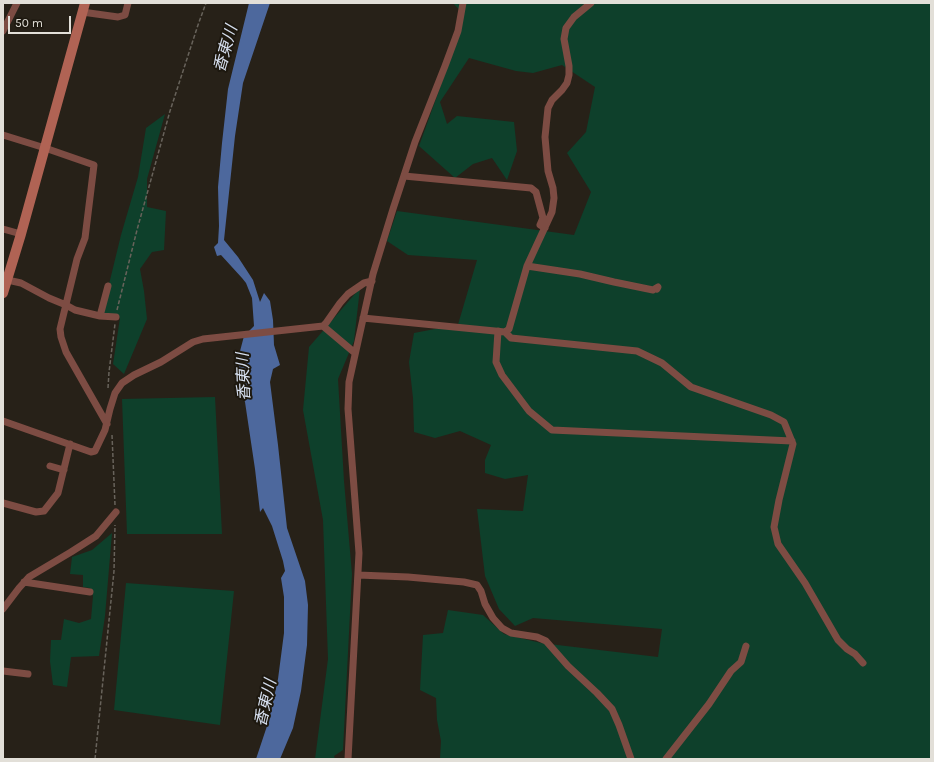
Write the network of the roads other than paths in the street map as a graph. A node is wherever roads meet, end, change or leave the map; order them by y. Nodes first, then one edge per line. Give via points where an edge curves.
1 (17, 3) edge
2 (128, 3) edge
3 (463, 3) edge
4 (591, 3) edge
5 (84, 7) edge
6 (3, 31) edge
7 (3, 135) edge
8 (45, 148) junction
9 (404, 176) junction
10 (544, 228) junction
11 (3, 229) edge
12 (21, 234) junction
13 (526, 266) junction
14 (5, 279) edge
15 (372, 281) junction
16 (108, 286) dead end
17 (657, 289) dead end
18 (3, 293) edge
19 (66, 305) junction
20 (100, 316) junction
21 (116, 317) dead end
22 (363, 318) junction
23 (322, 326) junction
24 (498, 331) junction
25 (505, 332) junction
26 (355, 353) junction
27 (3, 421) edge
28 (106, 424) junction
29 (792, 441) junction
30 (70, 444) junction
31 (50, 466) dead end
32 (64, 470) junction
33 (3, 503) edge
34 (116, 512) dead end
35 (358, 575) junction
36 (24, 582) junction
37 (90, 592) dead end
38 (3, 609) edge
39 (746, 646) dead end
40 (863, 663) dead end
41 (3, 671) edge
42 (28, 674) dead end
43 (348, 759) edge
44 (631, 759) edge
45 (666, 759) edge

1 - 6 street
2 - 5 street via 125,15 118,17
3 - 9 street via 458,31
4 - 10 street via 574,17 566,28 564,40 569,75 567,83 548,108 545,138 554,198 552,212
5 - 8 street
7 - 8 street
8 - 12 street
8 - 19 street via 94,166 86,238 77,259
9 - 10 street via 531,188 536,192 542,218 540,225
9 - 15 street
10 - 13 street
11 - 12 street
12 - 14 street
13 - 17 street via 580,274 653,290 658,287
13 - 25 street via 509,329
14 - 18 street
14 - 19 street via 21,283
15 - 22 street
15 - 23 street via 364,283 348,294
16 - 20 street
19 - 20 street
19 - 28 street via 60,329 66,352
20 - 21 street
22 - 24 street
22 - 26 street
23 - 26 street
23 - 28 street via 216,337 193,342 122,383 115,393
24 - 25 street
24 - 29 street via 496,362 502,375 529,411 552,430
25 - 29 street via 511,338 637,351 662,363 691,387 784,422
26 - 35 street via 349,382 348,408 359,552
27 - 30 street
28 - 30 street via 95,451 91,452
29 - 40 street via 774,528 778,544 805,583 838,640
30 - 32 street
31 - 32 street
32 - 33 street via 58,493 47,512 36,512
34 - 36 street via 96,536
35 - 43 street
35 - 44 street via 408,577 477,585 493,618 502,628 511,633 546,641 612,709
36 - 37 street
36 - 38 street
39 - 45 street via 741,662 731,671
41 - 42 street

